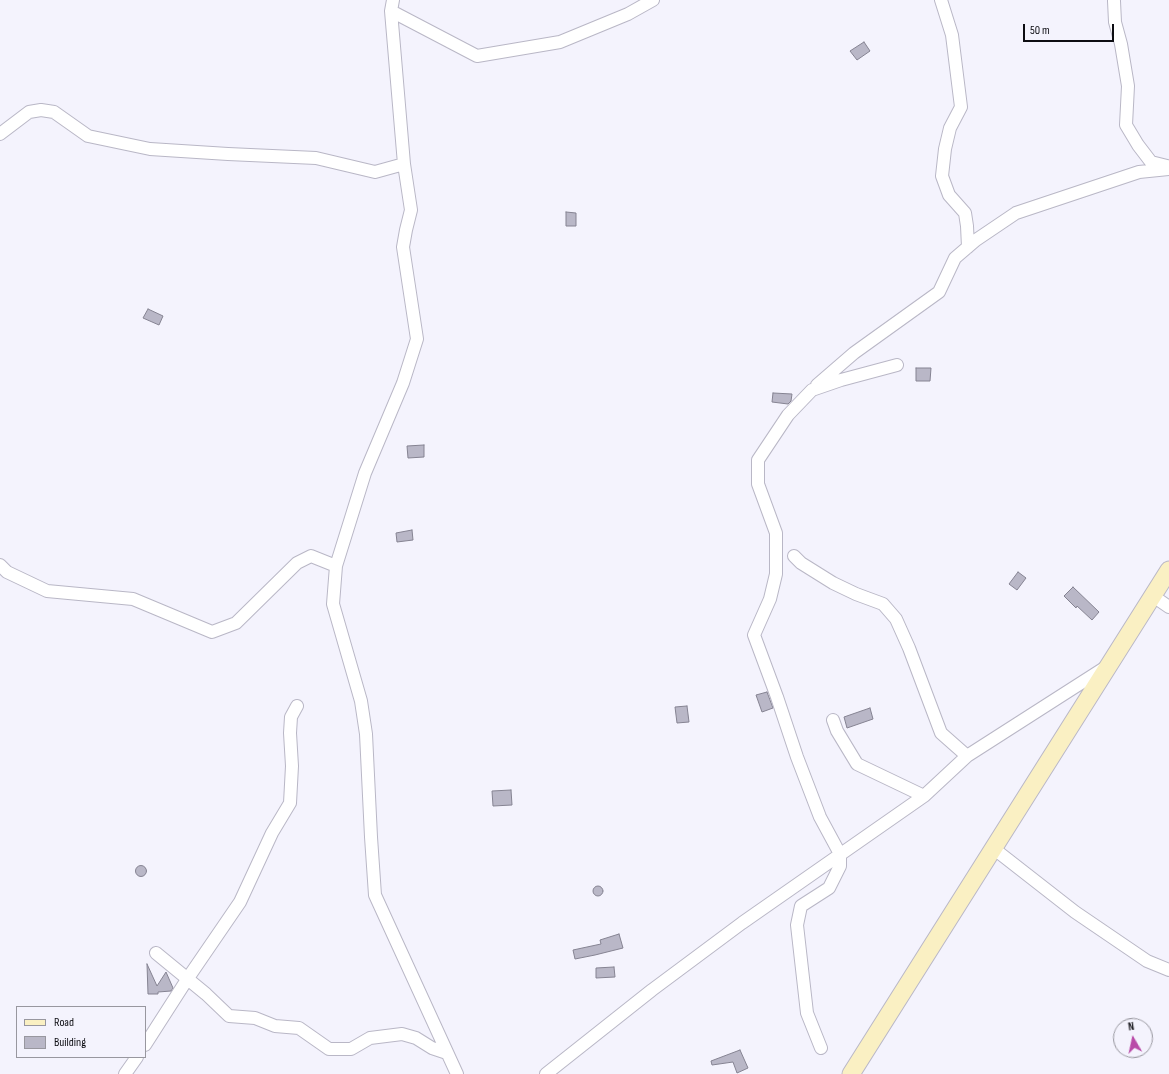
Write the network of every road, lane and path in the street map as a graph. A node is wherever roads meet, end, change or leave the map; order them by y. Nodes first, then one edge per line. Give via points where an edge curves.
1 (653, 0) edge
2 (941, 0) edge
3 (1114, 1) edge
4 (392, 6) edge
5 (0, 134) edge
6 (404, 164) junction
7 (1169, 168) edge
8 (968, 247) junction
9 (897, 365) dead end
10 (812, 390) junction
11 (794, 556) dead end
12 (0, 564) edge
13 (336, 566) junction
14 (1169, 570) edge
15 (1153, 596) junction
16 (1169, 607) edge
17 (1108, 665) junction
18 (297, 706) dead end
19 (833, 720) dead end
20 (967, 756) junction
21 (924, 796) junction
22 (993, 848) junction
23 (840, 854) junction
24 (156, 953) dead end
25 (1169, 970) edge
26 (188, 978) junction
27 (146, 1043) edge
28 (821, 1048) dead end
29 (447, 1053) junction
30 (136, 1058) edge
31 (125, 1074) edge
32 (456, 1074) edge
33 (546, 1074) edge
34 (851, 1074) edge

1 - 4 street via 628,14 560,42 477,56
2 - 8 street via 952,35 961,107 950,128 942,176 949,195 965,213
3 - 7 street via 1128,86 1126,125 1151,162
4 - 6 street
5 - 6 street via 29,112 41,110 54,112 88,136 150,149 316,158 375,172
6 - 13 street via 411,210 403,247 417,339 403,383 365,473
7 - 8 street via 1139,172 1016,213
8 - 10 street via 955,258 939,292 854,353
9 - 10 street
10 - 23 street via 788,415 758,460 758,484 776,533 776,574 770,599 754,635 807,784 820,817
11 - 20 street via 801,564 833,583 883,604 896,619 941,733
12 - 13 street via 7,572 47,591 133,599 212,632 236,623 296,563 311,556
13 - 29 street via 333,604 361,701 366,734 375,895
14 - 15 main road
15 - 16 street
15 - 17 main road
17 - 20 street
17 - 22 main road
18 - 26 street via 291,717 290,803 272,833 240,902
19 - 21 street via 857,764
20 - 21 street
21 - 23 street
22 - 25 street via 1075,912 1147,961
22 - 34 main road
23 - 28 street via 840,866 829,888 801,906 797,925 807,1013
23 - 33 street via 742,923
24 - 26 street
26 - 27 street
26 - 29 street via 229,1016 255,1018 275,1026 299,1028 329,1050 351,1049 370,1038 402,1034
29 - 32 street
30 - 31 street

